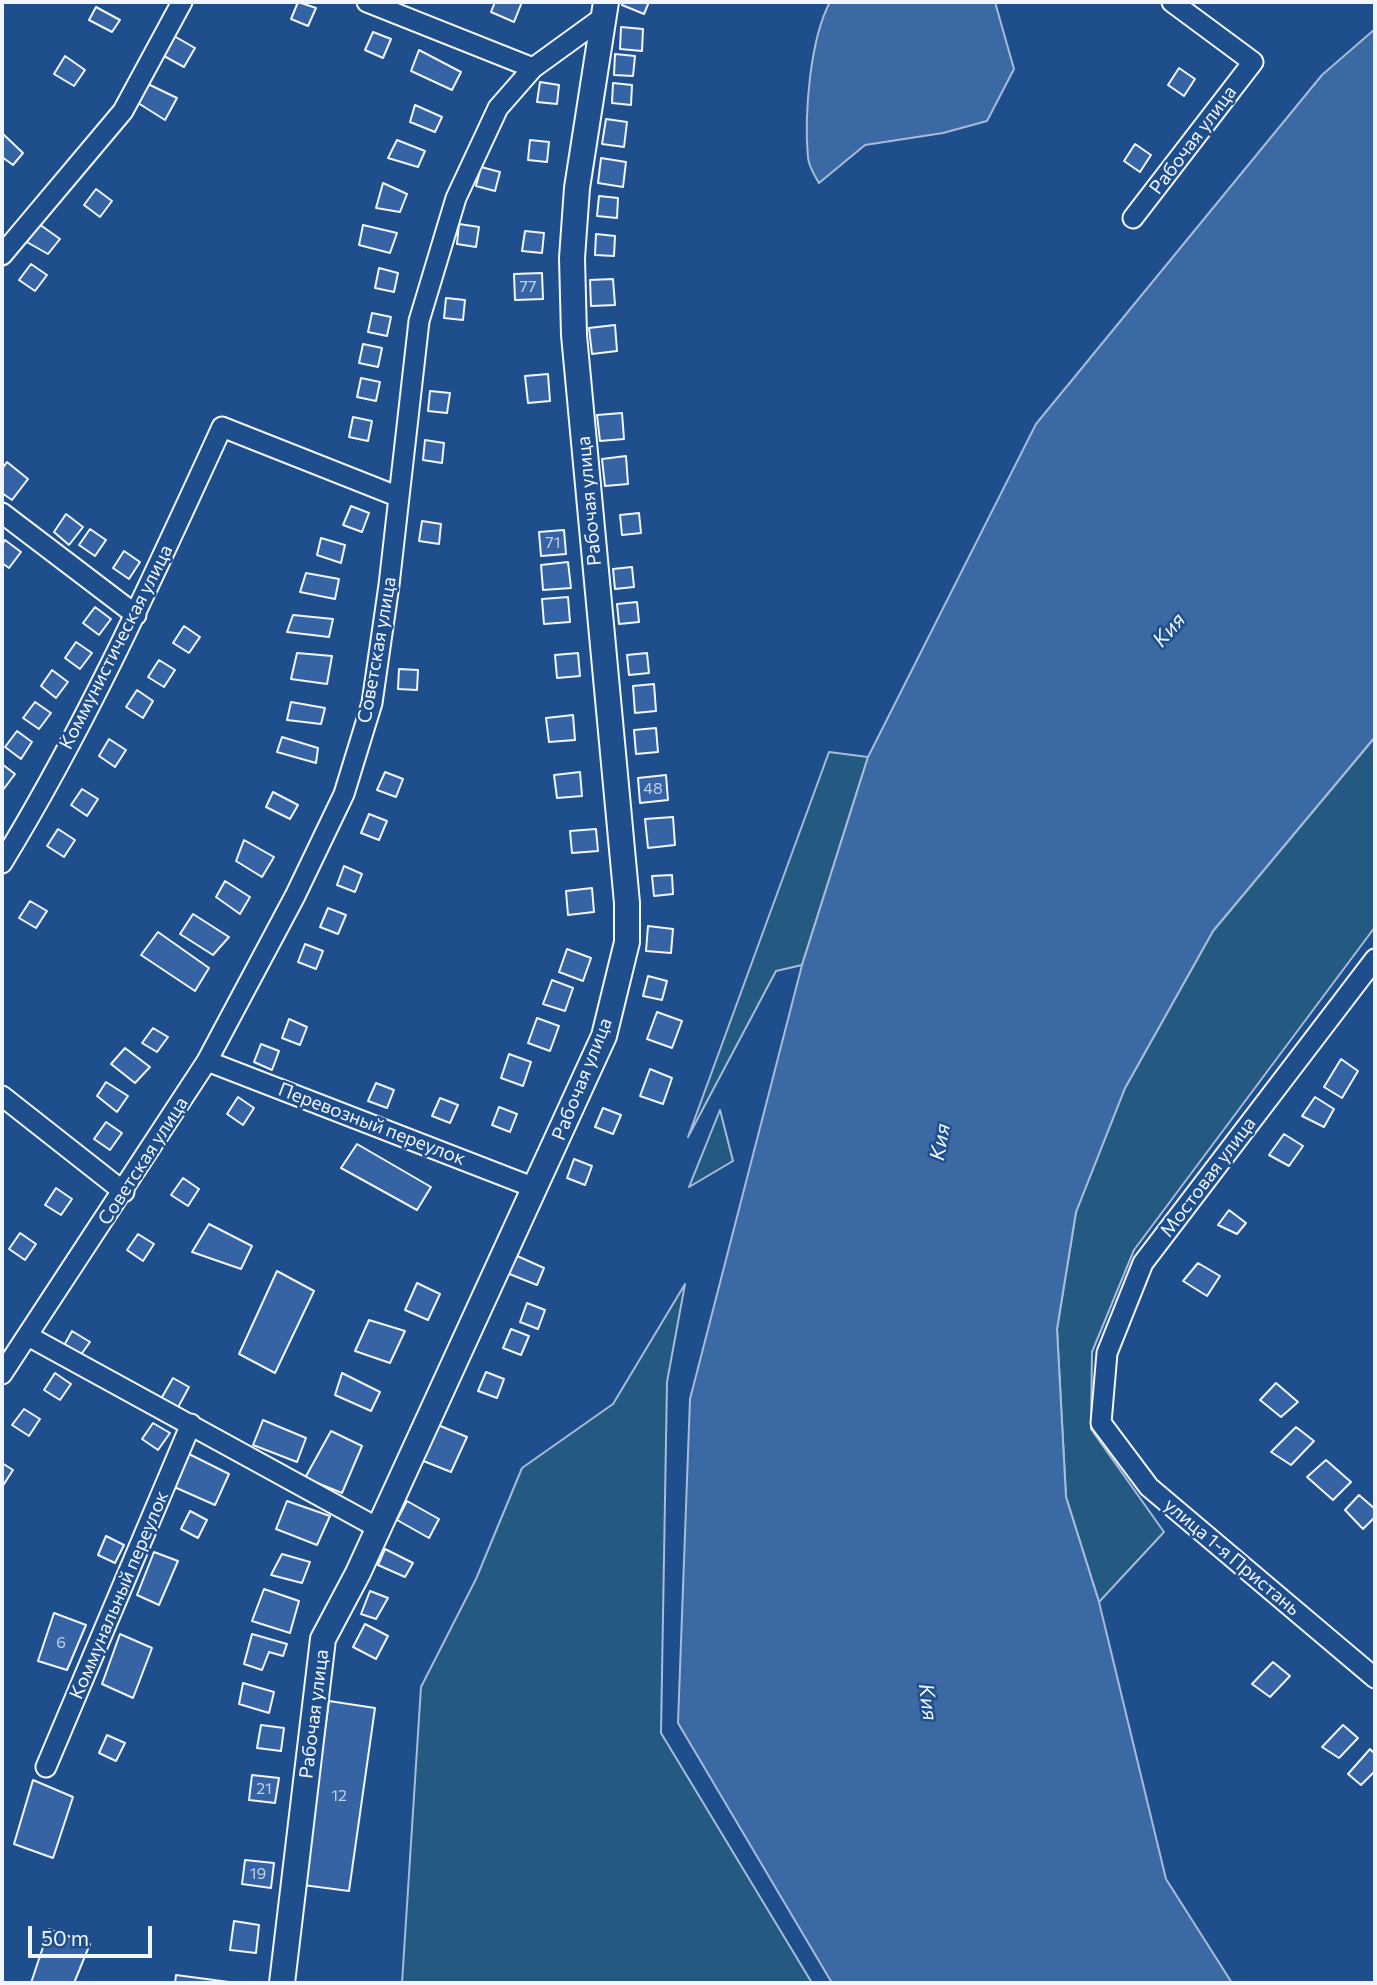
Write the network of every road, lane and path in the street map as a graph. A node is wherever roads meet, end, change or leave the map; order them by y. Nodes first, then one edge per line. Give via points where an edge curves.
1 (183, 2) edge
2 (367, 2) edge
3 (1172, 2) edge
4 (604, 10) edge
5 (533, 68) junction
6 (1133, 218) dead end
7 (2, 254) edge
8 (399, 497) junction
9 (2, 513) edge
10 (136, 615) junction
11 (2, 863) edge
12 (1375, 958) edge
13 (207, 1061) junction
14 (2, 1096) edge
15 (535, 1188) junction
16 (124, 1192) junction
17 (28, 1336) junction
18 (2, 1374) edge
19 (1101, 1423) joint
20 (191, 1424) junction
21 (378, 1528) junction
22 (1375, 1678) edge
23 (46, 1766) dead end
24 (282, 1983) edge

1 - 7 street via 124,111
2 - 5 street
3 - 6 street, Рабочая улица via 1253,62
4 - 5 street, Советская улица
4 - 15 main road, Рабочая улица via 577,188 573,335 627,942 604,1036
5 - 8 street, Советская улица via 498,108 453,210 419,321
8 - 10 street, Коммунистическая улица via 222,426
8 - 13 street, Советская улица via 372,703 344,794
9 - 10 street
10 - 11 street, Коммунистическая улица
12 - 19 street, Мостовая улица via 1143,1263 1107,1353
13 - 15 street, Перевозный переулок
13 - 16 street, Советская улица
14 - 16 street
15 - 21 main road, Рабочая улица
16 - 17 street, Советская улица
17 - 18 street, Советская улица
17 - 20 street
19 - 22 street, улица 1-я Пристань via 1149,1487
20 - 21 street
20 - 23 street, Коммунальный переулок
21 - 24 main road, Рабочая улица via 323,1639

